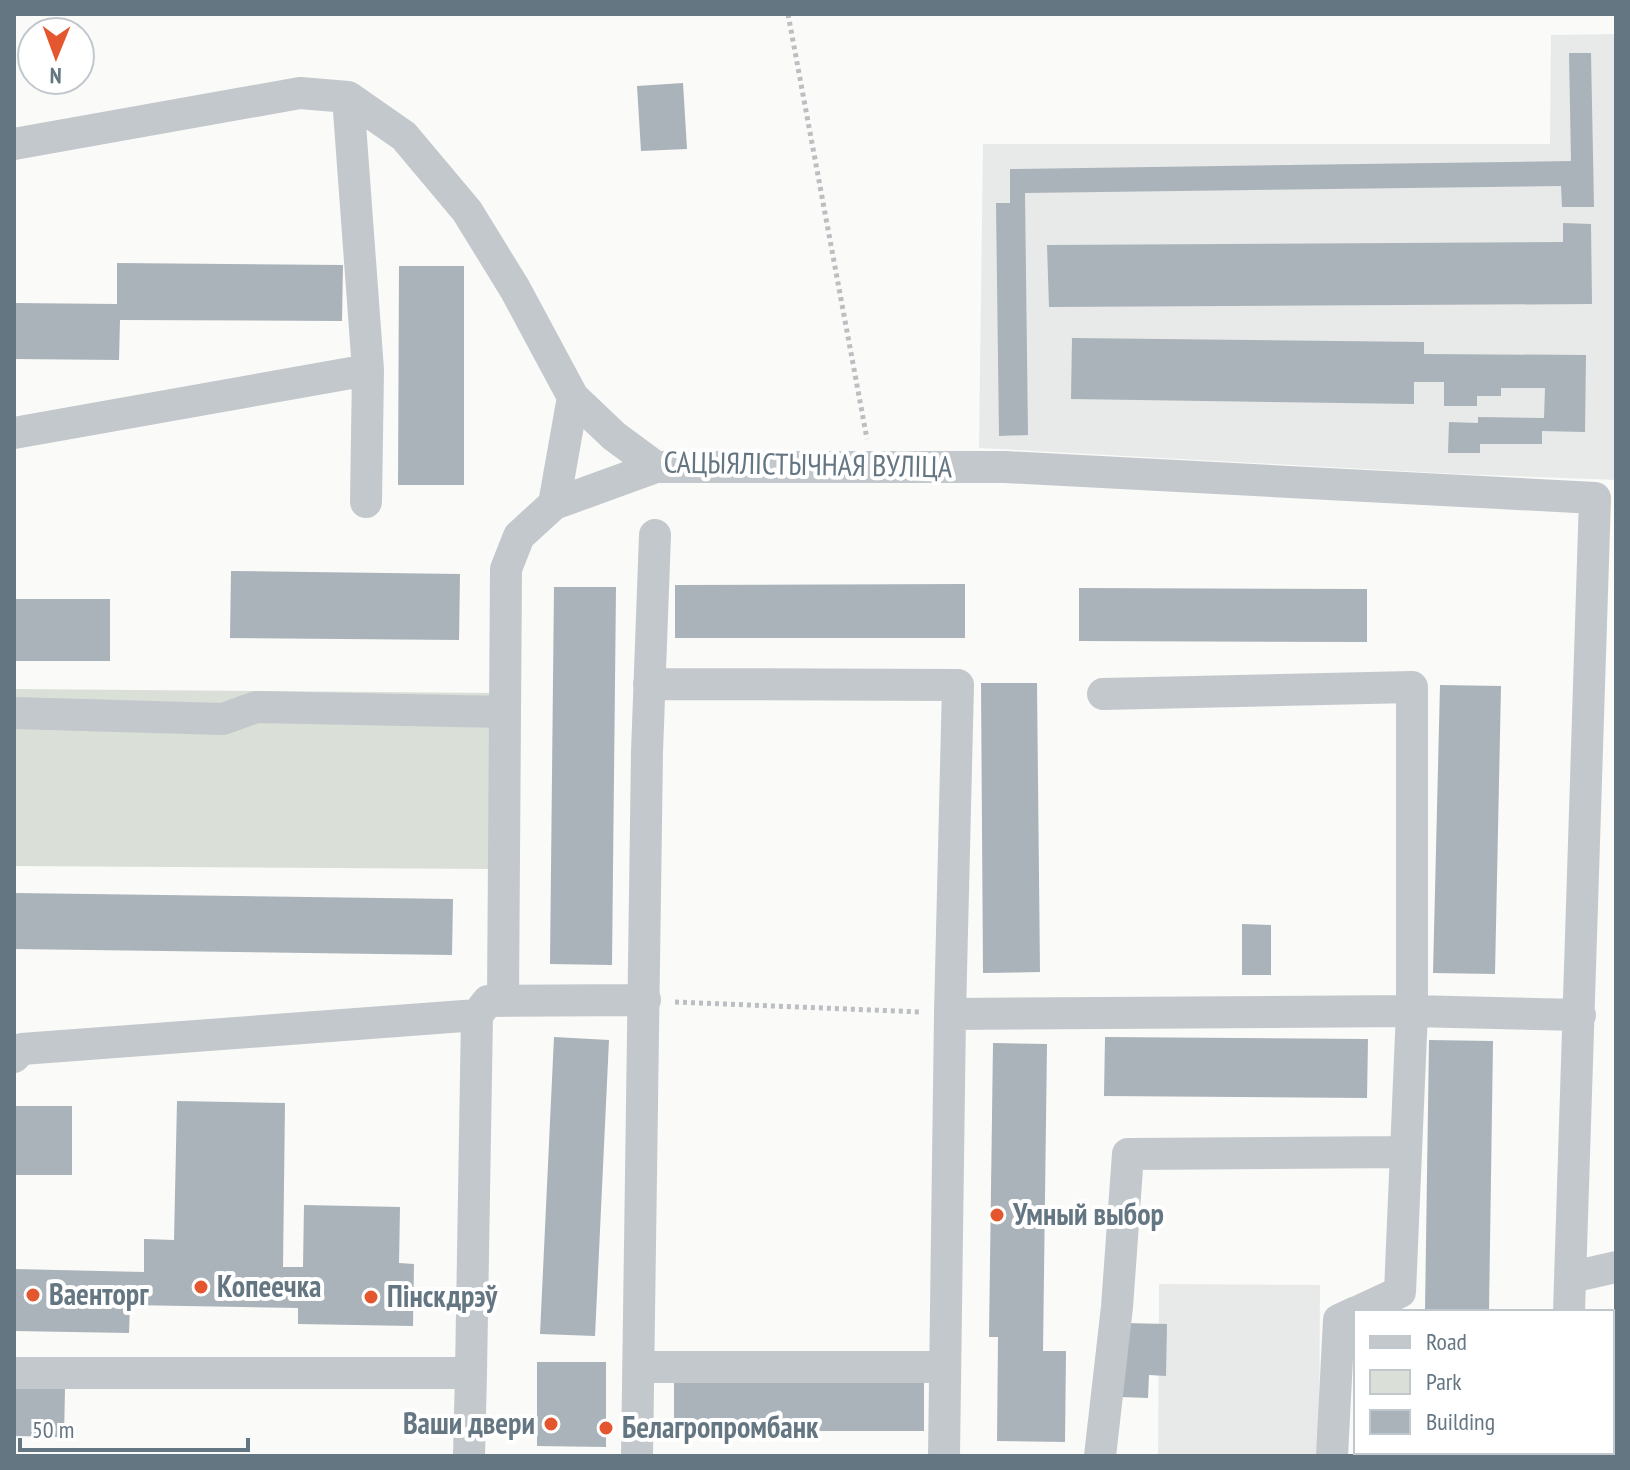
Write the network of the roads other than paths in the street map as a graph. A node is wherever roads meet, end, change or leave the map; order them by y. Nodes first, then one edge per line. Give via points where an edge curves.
1 (348, 97) junction
2 (14, 144) edge
3 (368, 370) junction
4 (573, 397) junction
5 (14, 433) edge
6 (656, 467) junction
7 (366, 502) dead end
8 (554, 504) junction
9 (655, 535) dead end
10 (649, 684) junction
11 (1103, 694) dead end
12 (505, 712) junction
13 (14, 713) edge
14 (645, 1000) junction
15 (490, 1008) junction
16 (1412, 1011) junction
17 (950, 1014) junction
18 (1580, 1015) junction
19 (14, 1057) edge
20 (1405, 1152) junction
21 (1616, 1267) edge
22 (1572, 1277) junction
23 (1360, 1310) edge
24 (1569, 1310) edge
25 (1354, 1313) edge
26 (639, 1367) junction
27 (945, 1367) junction
28 (14, 1373) edge
29 (471, 1373) junction
30 (469, 1456) edge
31 (637, 1456) edge
32 (944, 1456) edge
33 (1100, 1456) edge
34 (1332, 1456) edge

1 - 2 street via 300,93
1 - 3 street
1 - 4 street, САЦЫЯЛІСТЫЧНАЯ ВУЛІЦА via 404,136 467,211
3 - 5 street
3 - 7 street
4 - 6 street, САЦЫЯЛІСТЫЧНАЯ ВУЛІЦА
4 - 8 street
6 - 8 street
6 - 18 street, САЦЫЯЛІСТЫЧНАЯ ВУЛІЦА via 1005,467 1595,498
8 - 12 street via 519,536 506,569
9 - 10 street
10 - 14 street
10 - 17 street via 958,685
11 - 16 street via 1412,687
12 - 13 street via 256,707 223,719
12 - 15 street
14 - 15 street
14 - 26 street
15 - 19 street via 22,1049
15 - 29 street
16 - 17 street
16 - 18 street
16 - 20 street
17 - 27 street
18 - 22 street
20 - 23 street via 1400,1292
20 - 33 street via 1128,1154
21 - 22 street
22 - 24 street
25 - 34 street via 1339,1320
26 - 27 street
26 - 31 street
27 - 32 street
28 - 29 street
29 - 30 street

